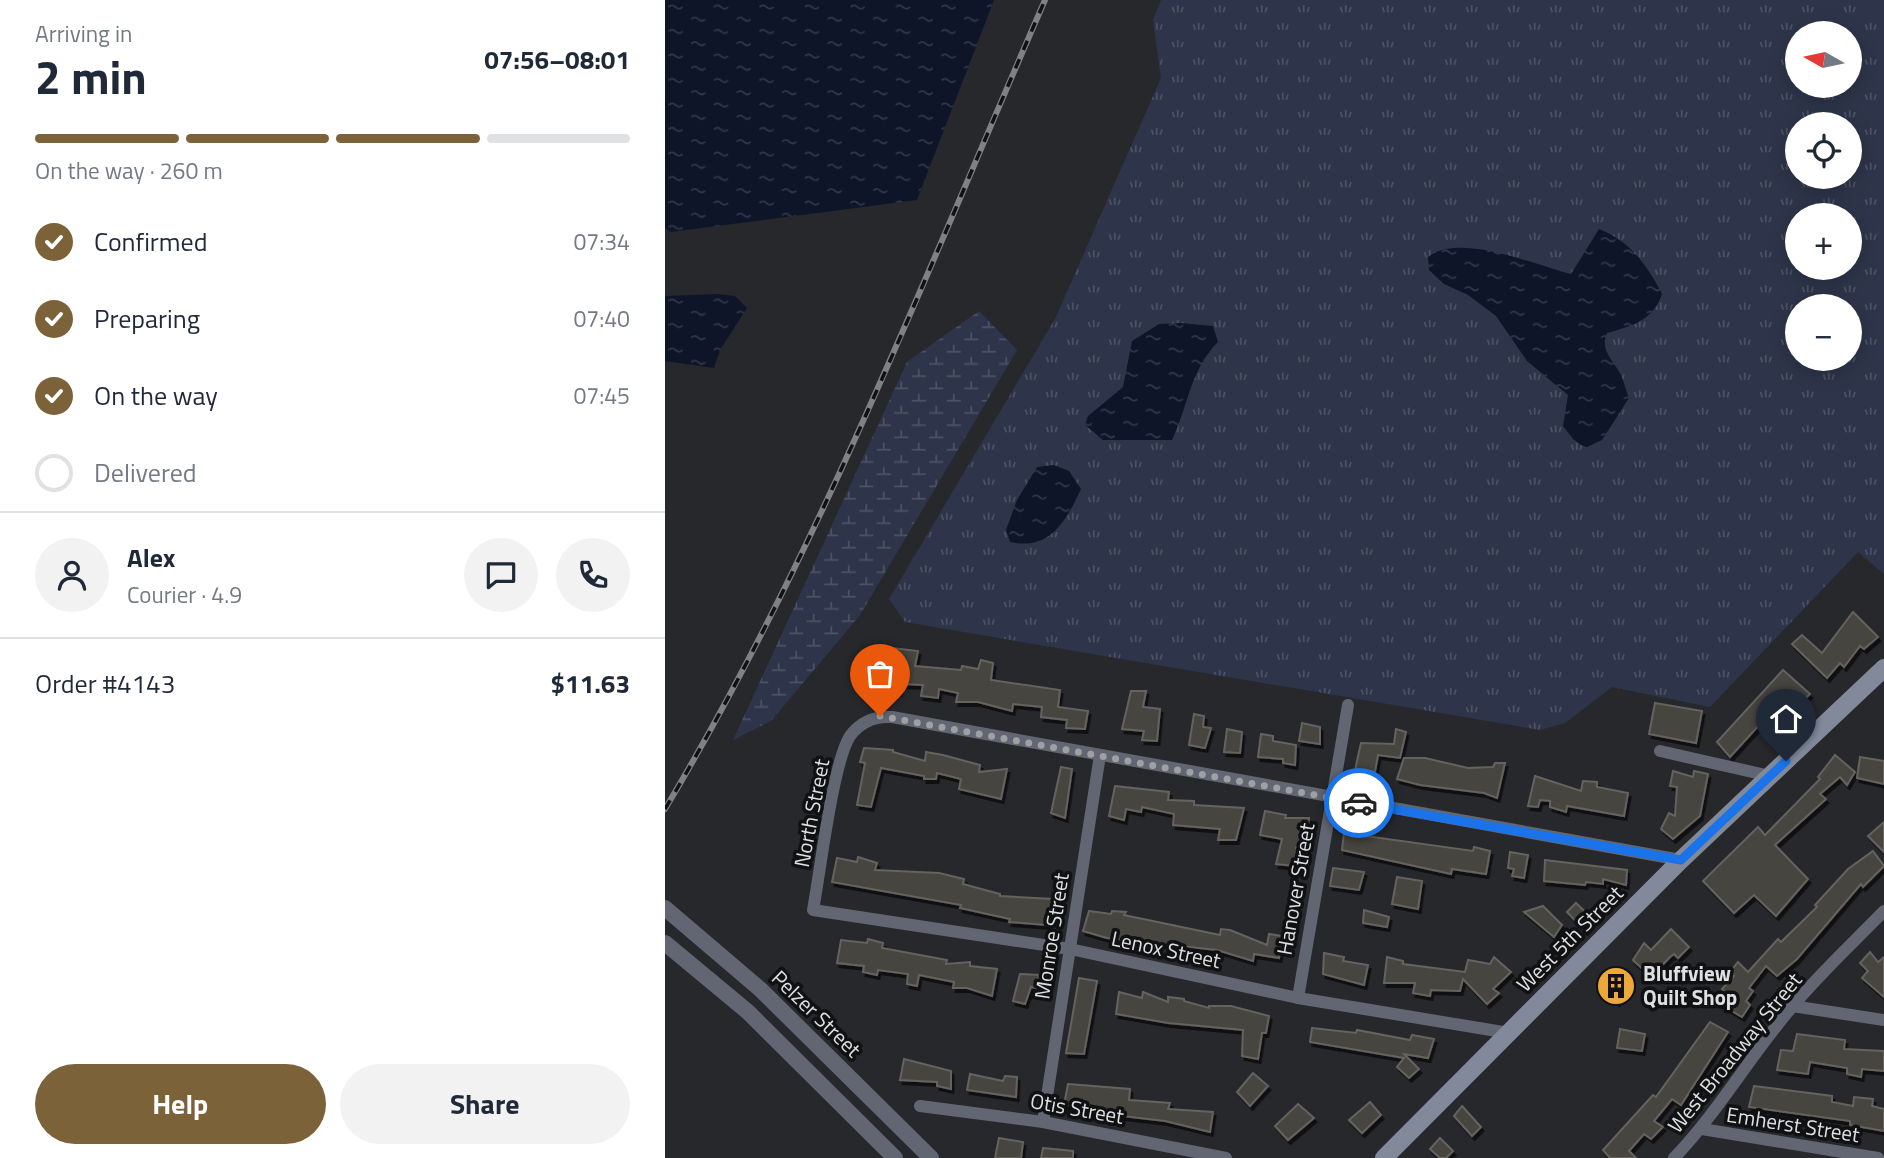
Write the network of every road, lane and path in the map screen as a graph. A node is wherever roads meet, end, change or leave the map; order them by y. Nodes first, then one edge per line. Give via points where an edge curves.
1 (1884, 668) edge
2 (1348, 705) dead end
3 (1660, 751) dead end
4 (1100, 755) junction
5 (1770, 776) junction
6 (1332, 798) junction
7 (1681, 860) junction
8 (665, 908) edge
9 (813, 910) joint
10 (1884, 911) edge
11 (665, 943) edge
12 (1070, 949) junction
13 (1298, 998) junction
14 (1792, 1006) junction
15 (1884, 1020) edge
16 (1509, 1033) junction
17 (919, 1106) dead end
18 (1043, 1122) junction
19 (1702, 1129) junction
20 (895, 1158) edge
21 (931, 1158) edge
22 (1226, 1158) edge
23 (1384, 1158) edge
24 (1674, 1158) edge
25 (1878, 1158) edge

1 - 5 main road, West 5th Street
2 - 6 street, Hanover Street
3 - 5 street
4 - 6 street
4 - 9 street, North Street via 892,717 880,716 858,727 840,765
4 - 12 street, Monroe Street
5 - 7 main road, West 5th Street
6 - 7 street
6 - 13 street, Hanover Street
7 - 16 main road, West 5th Street
8 - 21 street, Pelzer Street via 761,990
9 - 12 street, Lenox Street
10 - 14 street, West Broadway Street
11 - 20 street via 748,1012
12 - 13 street, Lenox Street
12 - 18 street, Monroe Street
13 - 16 street, Lenox Street
14 - 15 street
14 - 19 street, West Broadway Street
16 - 23 main road, West 5th Street
17 - 18 street, Otis Street
18 - 22 street, Otis Street
19 - 24 street, West Broadway Street
19 - 25 street, Emherst Street

